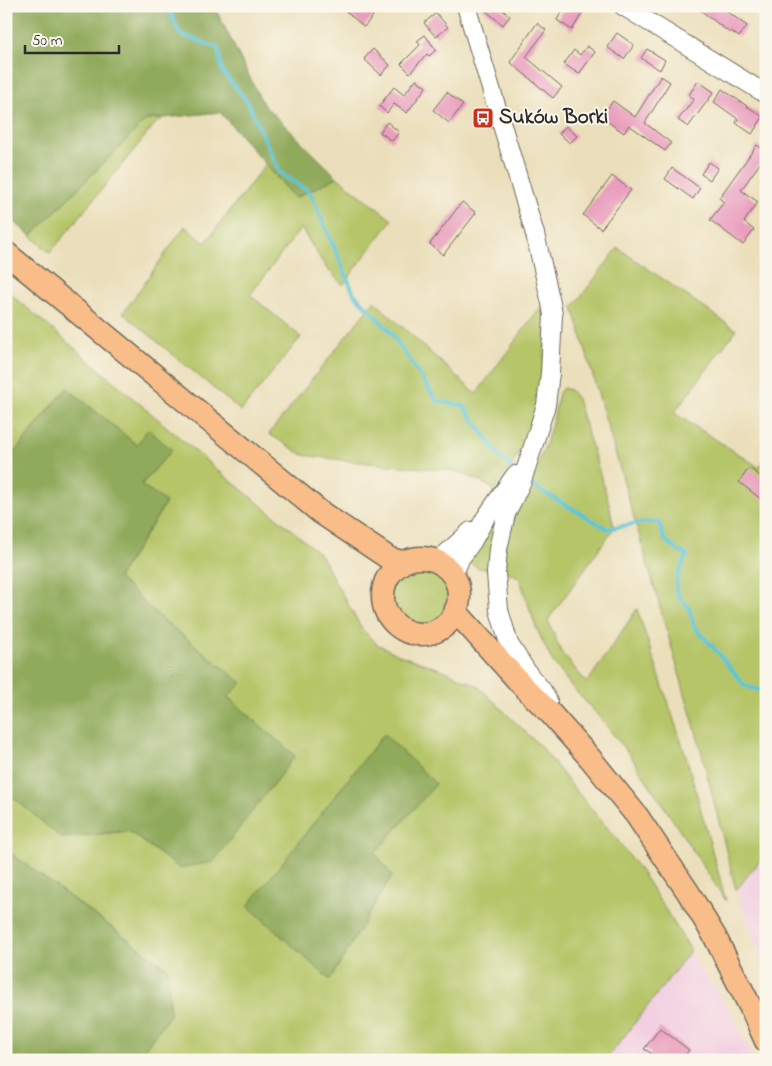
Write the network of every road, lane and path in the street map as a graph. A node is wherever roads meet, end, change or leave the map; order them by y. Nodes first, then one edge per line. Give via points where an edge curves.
1 (466, 6) edge
2 (623, 6) edge
3 (766, 94) edge
4 (6, 253) edge
5 (520, 474) junction
6 (320, 512) junction
7 (402, 562) junction
8 (445, 569) junction
9 (386, 580) junction
10 (456, 609) junction
11 (442, 627) junction
12 (521, 684) junction
13 (562, 727) junction
14 (766, 1041) edge

1 - 5 street via 535,234 552,303 548,394 543,416
2 - 3 street
4 - 6 main road
5 - 8 street
5 - 13 street via 498,549 499,610 509,644 542,690
6 - 7 main road via 390,559
6 - 9 main road
7 - 8 main road via 429,558
7 - 9 main road
8 - 10 main road via 457,584
9 - 11 main road via 384,604 396,624 419,633
10 - 11 main road
10 - 12 main road
11 - 12 main road
12 - 13 main road
13 - 14 main road via 637,816 688,892 716,938

